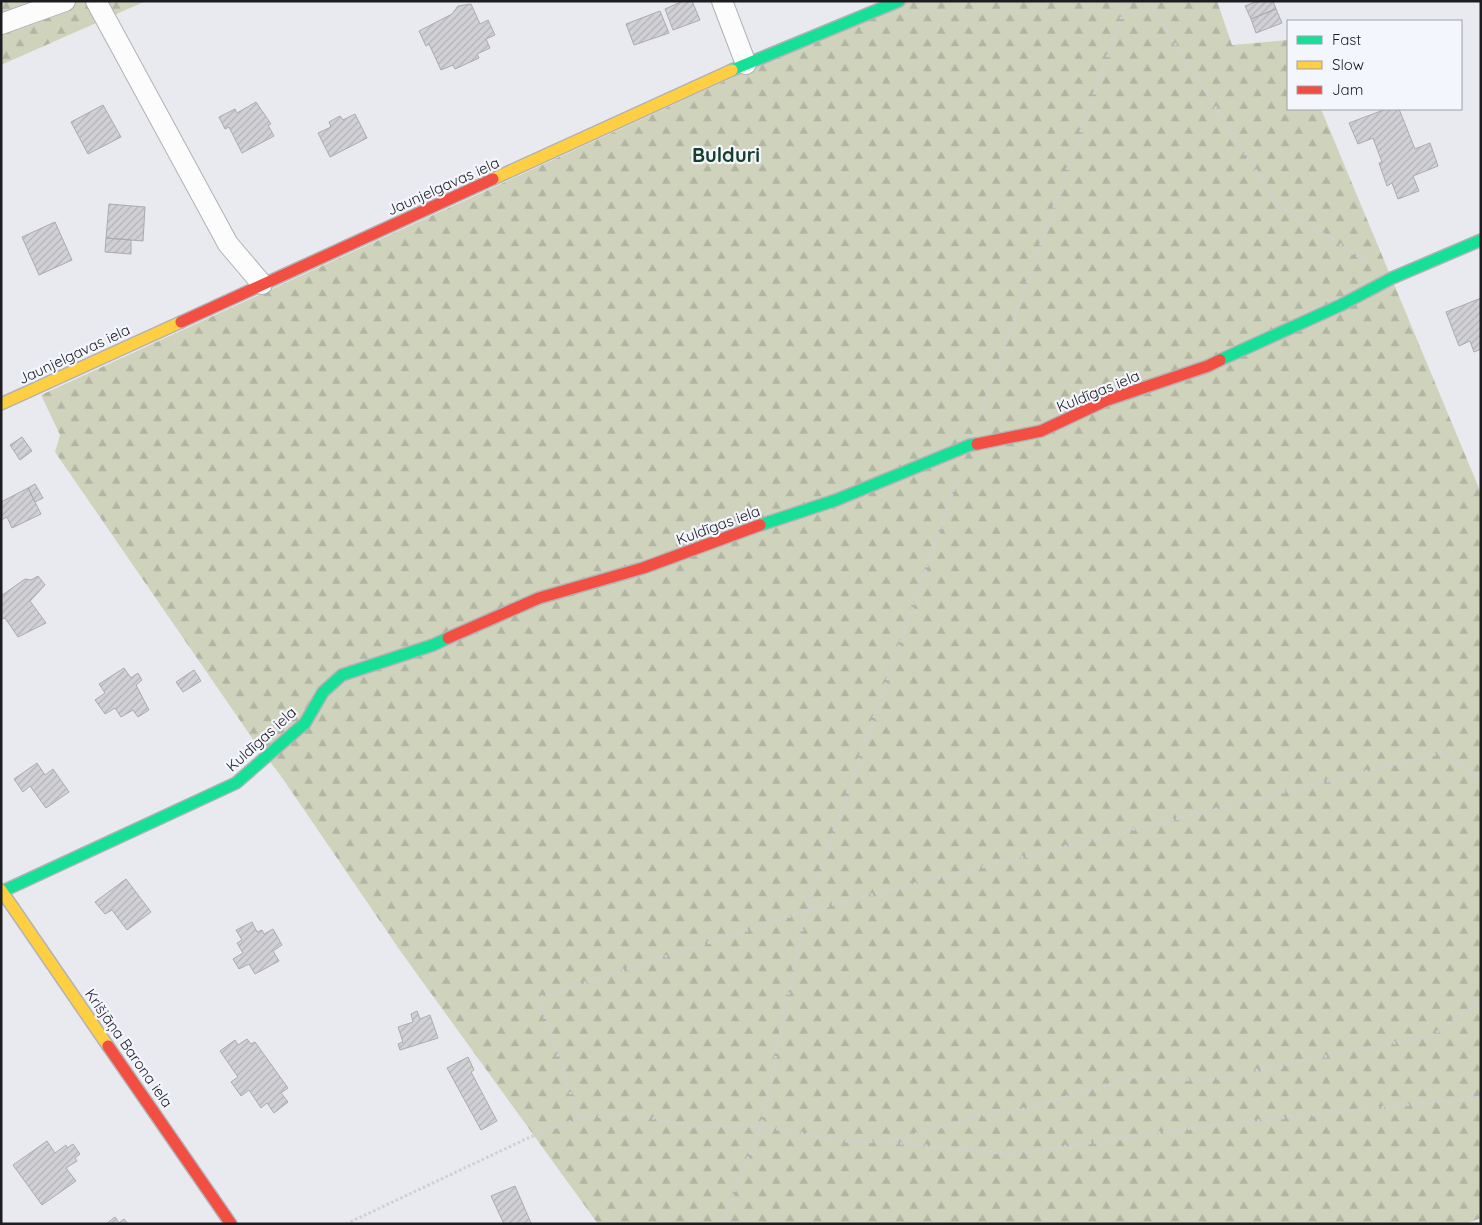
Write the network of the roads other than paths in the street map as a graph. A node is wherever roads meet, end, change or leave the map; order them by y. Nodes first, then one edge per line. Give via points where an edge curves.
1 (65, 1) edge
2 (96, 1) edge
3 (722, 1) edge
4 (899, 1) edge
5 (1, 24) edge
6 (746, 64) junction
7 (1481, 240) edge
8 (262, 284) junction
9 (1, 404) edge
10 (2, 891) edge
11 (231, 1224) edge

1 - 5 street
2 - 8 street via 228,244
3 - 6 street
4 - 6 street, Jaunjelgavas iela
6 - 8 street, Jaunjelgavas iela
7 - 10 street, Kuldīgas iela via 1392,278 1208,366 1107,400 1041,431 970,445 836,500 643,568 539,598 433,645 342,676 323,692 305,723 236,783
8 - 9 street, Jaunjelgavas iela
10 - 11 street, Krišjāņa Barona iela

